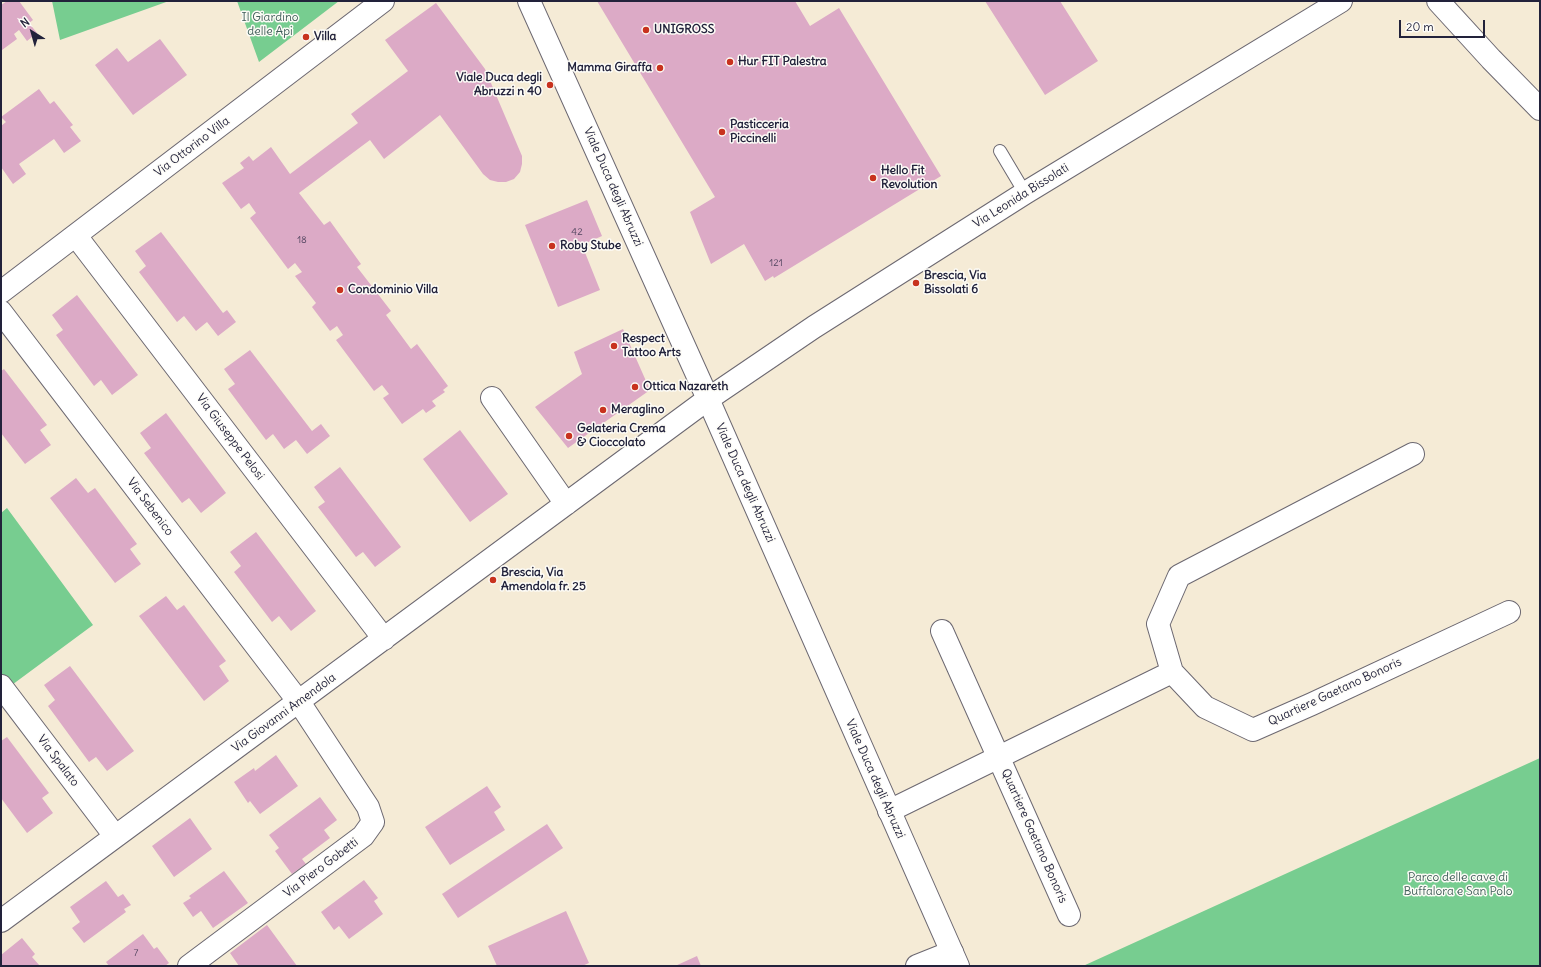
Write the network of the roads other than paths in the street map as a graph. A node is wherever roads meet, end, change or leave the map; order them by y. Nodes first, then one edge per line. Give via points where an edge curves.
1 (383, 1) edge
2 (529, 1) edge
3 (1340, 1) edge
4 (1438, 1) edge
5 (1540, 109) edge
6 (1000, 151) dead end
7 (1025, 193) junction
8 (76, 236) junction
9 (1, 292) edge
10 (1, 312) edge
11 (492, 398) dead end
12 (708, 399) junction
13 (1413, 454) dead end
14 (566, 504) junction
15 (1509, 612) dead end
16 (942, 631) dead end
17 (384, 639) junction
18 (1172, 672) junction
19 (1, 686) edge
20 (299, 702) junction
21 (999, 757) junction
22 (889, 811) junction
23 (115, 836) junction
24 (1069, 915) dead end
25 (1, 921) edge
26 (955, 959) edge
27 (190, 966) edge
28 (917, 966) edge

1 - 8 street, Via Ottorino Villa
2 - 12 street, Viale Duca degli Abruzzi
3 - 7 street, Via Leonida Bissolati
4 - 5 street
6 - 7 lane
7 - 12 street, Via Leonida Bissolati via 814,327
8 - 9 street, Via Ottorino Villa
8 - 17 street, Via Giuseppe Pelosi
10 - 20 street, Via Sebenico
11 - 14 street
12 - 14 street, Via Giovanni Amendola
12 - 22 street, Viale Duca degli Abruzzi
13 - 18 street, Quartiere Gaetano Bonoris via 1179,576 1158,624
14 - 17 street, Via Giovanni Amendola
15 - 18 street, Quartiere Gaetano Bonoris via 1253,730 1204,707
16 - 21 street, Quartiere Gaetano Bonoris
17 - 20 street, Via Giovanni Amendola
18 - 21 street, Quartiere Gaetano Bonoris
19 - 23 street, Via Spalato
20 - 23 street, Via Giovanni Amendola
20 - 27 street, Via Piero Gobetti via 368,807 373,822 363,836
21 - 22 street, Quartiere Gaetano Bonoris
21 - 24 street, Quartiere Gaetano Bonoris
22 - 26 street, Viale Duca degli Abruzzi
23 - 25 street, Via Giovanni Amendola
26 - 28 street

